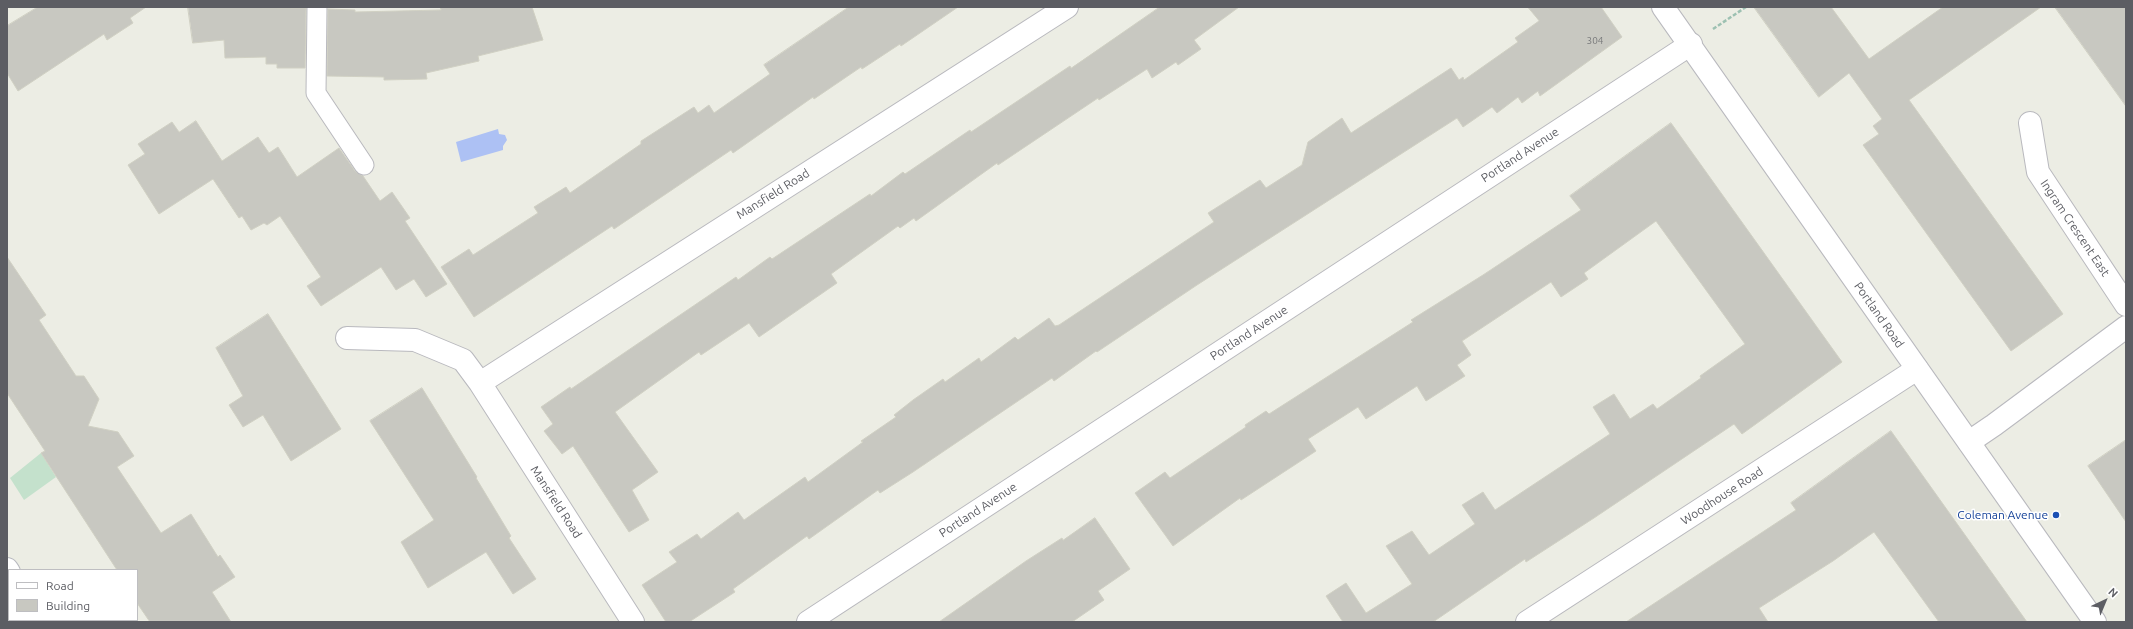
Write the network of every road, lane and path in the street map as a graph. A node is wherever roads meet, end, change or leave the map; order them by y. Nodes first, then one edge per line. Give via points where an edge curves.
1 (317, 7) edge
2 (1067, 7) edge
3 (1663, 7) edge
4 (1746, 7) edge
5 (1691, 44) junction
6 (2030, 123) dead end
7 (364, 165) dead end
8 (2126, 305) edge
9 (2126, 327) edge
10 (347, 338) dead end
11 (1917, 369) junction
12 (480, 383) junction
13 (1969, 442) junction
14 (633, 622) edge
15 (808, 622) edge
16 (1527, 622) edge
17 (2096, 622) edge

1 - 7 lane via 316,93
2 - 12 street, Mansfield Road
3 - 5 street, Portland Road
4 - 5 path
5 - 11 street, Portland Road
5 - 15 street, Portland Avenue
6 - 8 street, Ingram Crescent East via 2038,172
9 - 13 street
10 - 12 street, Mansfield Road via 415,340 464,360
11 - 13 street, Portland Road
11 - 16 street, Woodhouse Road
12 - 14 street, Mansfield Road
13 - 17 street, Portland Road

